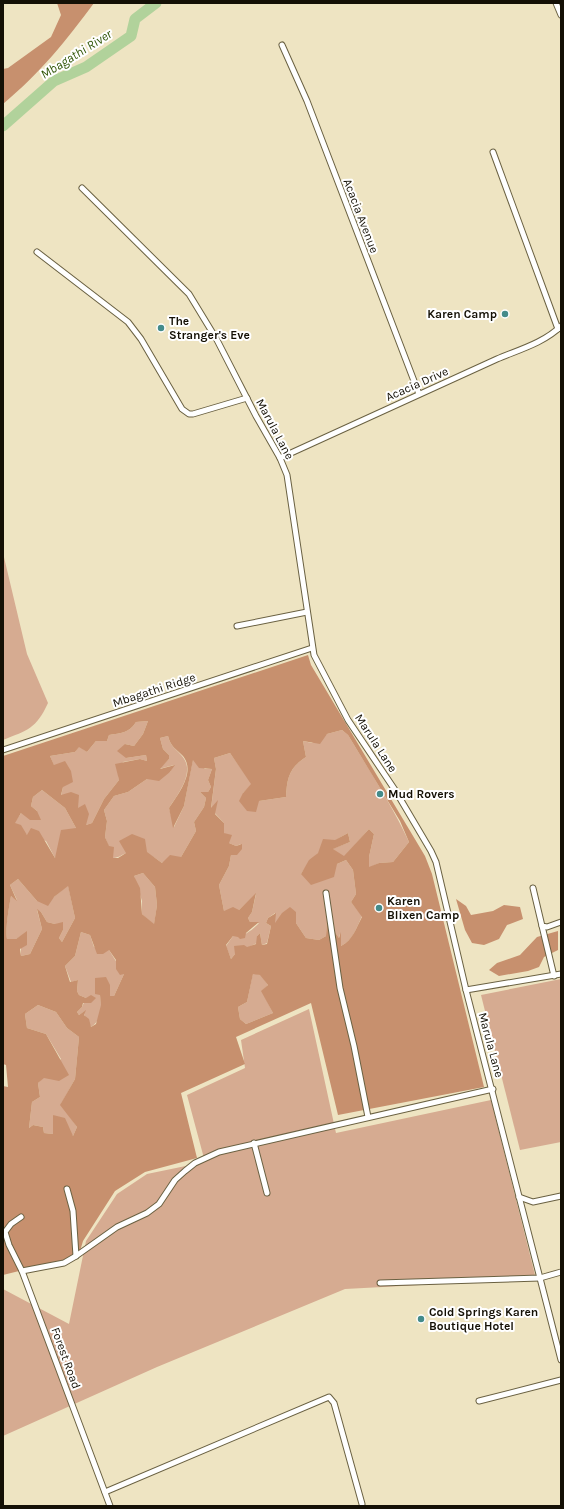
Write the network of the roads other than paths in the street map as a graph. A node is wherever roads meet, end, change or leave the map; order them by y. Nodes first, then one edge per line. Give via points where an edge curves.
1 (556, 3) edge
2 (561, 15) edge
3 (282, 45) dead end
4 (493, 152) dead end
5 (82, 188) dead end
6 (37, 252) dead end
7 (559, 328) edge
8 (419, 394) junction
9 (247, 398) junction
10 (280, 458) junction
11 (306, 612) junction
12 (237, 626) dead end
13 (312, 648) junction
14 (3, 750) edge
15 (533, 888) dead end
16 (326, 893) dead end
17 (561, 922) edge
18 (542, 926) junction
19 (561, 974) edge
20 (554, 976) junction
21 (466, 990) junction
22 (492, 1088) junction
23 (368, 1117) junction
24 (254, 1143) junction
25 (67, 1189) dead end
26 (267, 1192) dead end
27 (561, 1196) edge
28 (519, 1198) junction
29 (21, 1217) dead end
30 (76, 1256) junction
31 (22, 1271) junction
32 (561, 1272) edge
33 (540, 1278) junction
34 (380, 1283) dead end
35 (561, 1360) edge
36 (561, 1380) edge
37 (479, 1401) dead end
38 (105, 1492) junction
39 (362, 1504) dead end
40 (110, 1506) edge

1 - 2 street
3 - 8 street, Acacia Avenue via 307,101
4 - 7 street
5 - 9 street, Marula Lane via 189,294 204,315
6 - 9 street via 128,322 186,413 193,414
7 - 8 street, Acacia Drive via 526,347
8 - 10 street, Acacia Drive
9 - 10 street, Marula Lane
10 - 11 street, Marula Lane via 287,475
11 - 12 street
11 - 13 street, Marula Lane
13 - 14 street, Mbagathi Ridge
13 - 21 street, Marula Lane via 348,720 395,790 434,857
15 - 18 street
16 - 23 street via 340,988
17 - 18 street via 547,927
18 - 20 street
19 - 20 street
20 - 21 street
21 - 22 street, Marula Lane
22 - 23 street
22 - 28 street, Marula Lane
23 - 24 street
24 - 26 street
24 - 30 street via 195,1162 176,1180 159,1204 147,1213 117,1227
25 - 30 street via 73,1211
27 - 28 street via 533,1202
28 - 33 street, Marula Lane
29 - 31 street, Forest Road via 5,1232
30 - 31 street via 64,1262
31 - 38 street, Forest Road
32 - 33 street
33 - 34 street
33 - 35 street, Marula Lane
36 - 37 street
38 - 39 street via 329,1397 334,1403
38 - 40 street, Forest Road

